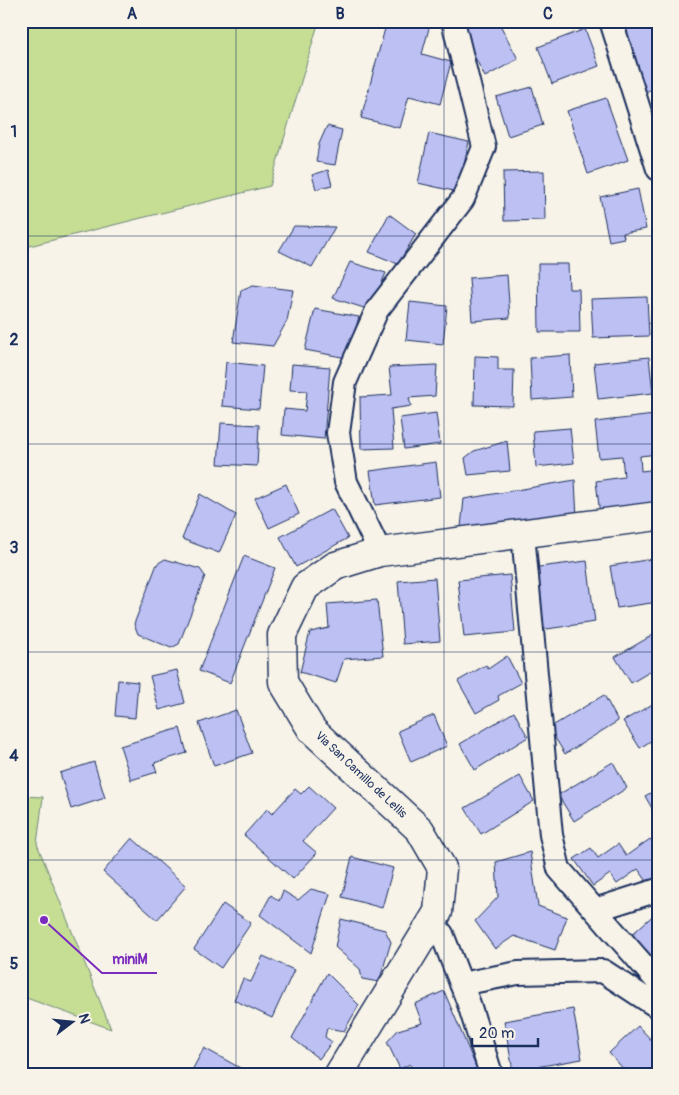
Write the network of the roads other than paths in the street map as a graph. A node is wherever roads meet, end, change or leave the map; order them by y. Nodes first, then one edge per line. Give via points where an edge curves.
1 (453, 21) edge
2 (610, 21) edge
3 (658, 169) edge
4 (658, 516) edge
5 (523, 534) junction
6 (380, 552) junction
7 (658, 890) edge
8 (595, 910) junction
9 (432, 922) junction
10 (658, 982) edge
11 (461, 984) junction
12 (658, 1007) edge
13 (339, 1074) edge
14 (491, 1074) edge

1 - 6 street via 484,147 463,198 378,310 345,382 338,434 346,482
2 - 3 street
4 - 5 street, Via San Camillo de Lellis
5 - 6 street, Via San Camillo de Lellis
5 - 8 street via 551,835 559,868
6 - 9 street, Via San Camillo de Lellis via 335,566 305,587 282,636 283,682 312,730 420,830 442,868 438,912
7 - 8 street
8 - 10 street
9 - 11 street via 442,934
9 - 13 street, Via San Camillo de Lellis
11 - 12 street via 518,972 603,971
11 - 14 street

